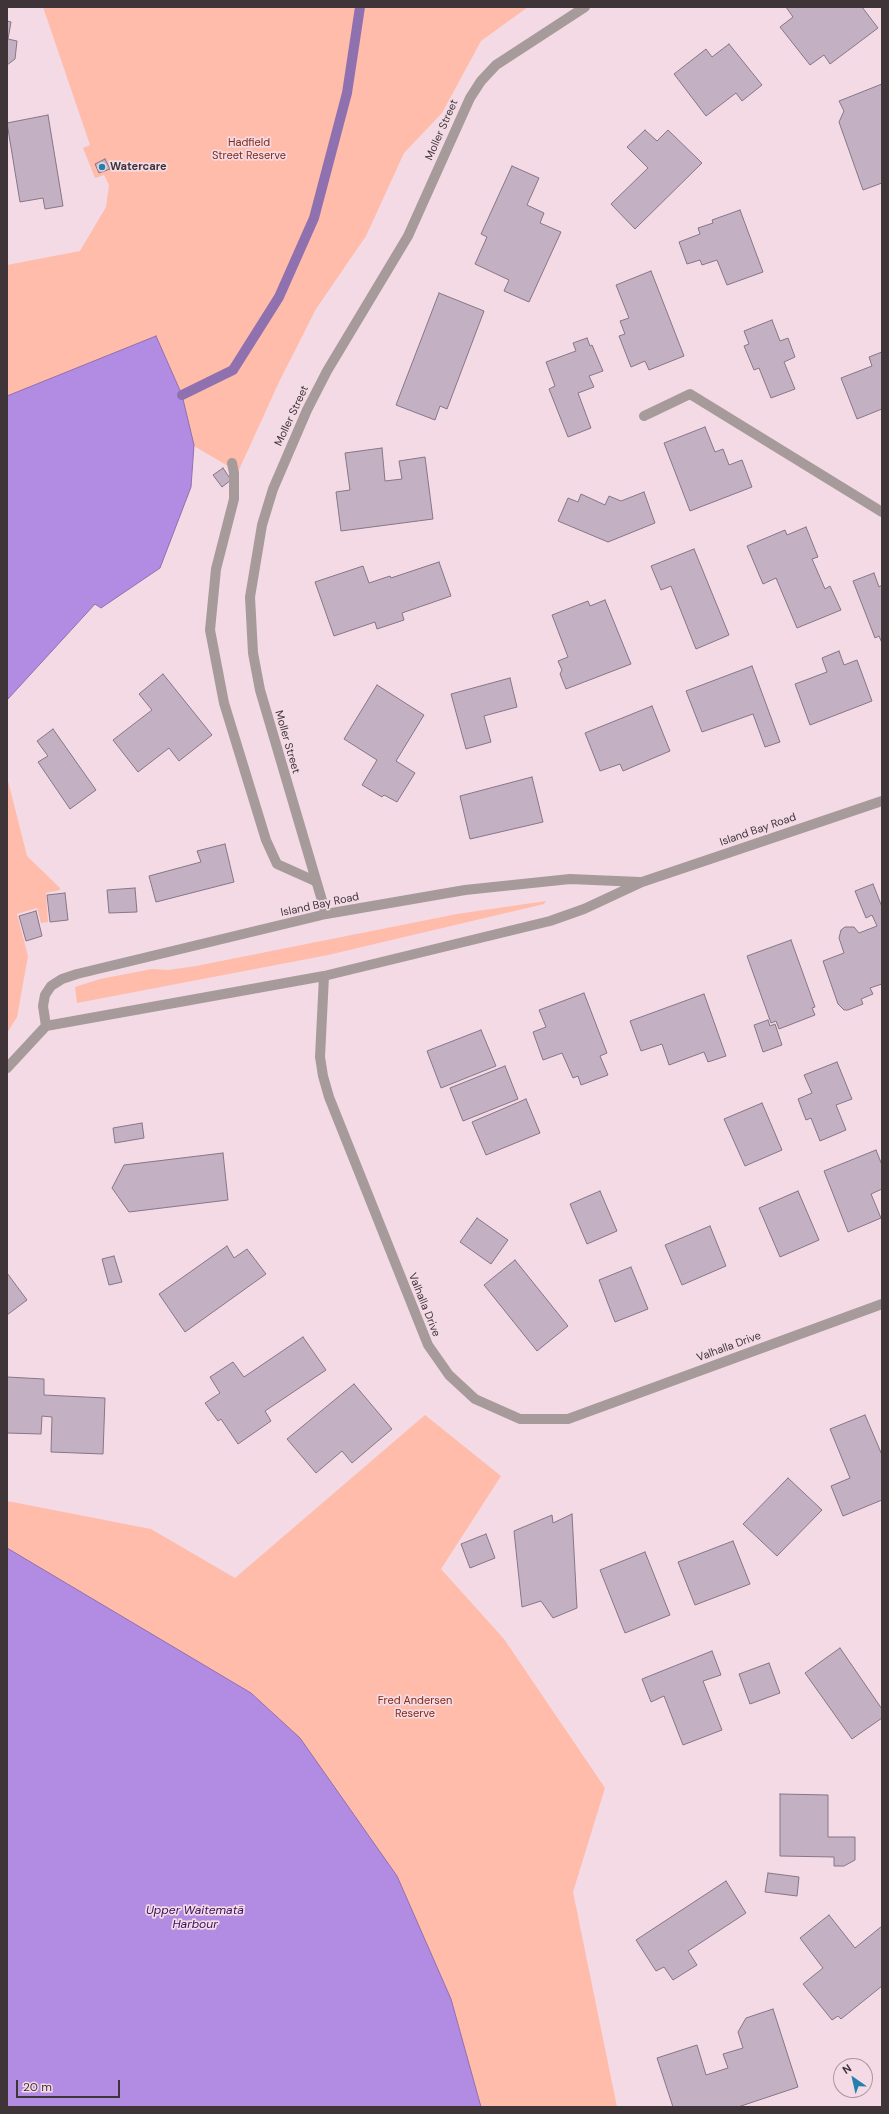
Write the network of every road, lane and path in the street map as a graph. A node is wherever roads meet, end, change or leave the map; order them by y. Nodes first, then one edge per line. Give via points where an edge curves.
1 (585, 7) edge
2 (644, 416) dead end
3 (232, 463) dead end
4 (882, 512) edge
5 (882, 801) edge
6 (315, 881) junction
7 (642, 882) junction
8 (326, 914) junction
9 (324, 976) junction
10 (46, 1026) junction
11 (7, 1068) edge
12 (882, 1304) edge

1 - 6 street, Moller Street via 507,57 481,81 456,125 408,236 327,371 307,410 273,489 262,525 251,590 253,653 260,690
2 - 4 street via 690,394
3 - 6 street via 234,499 216,569 210,630 224,703 266,840 277,864
5 - 7 street, Island Bay Road
6 - 8 street, Moller Street
7 - 8 street, Island Bay Road via 548,881 464,890
7 - 9 street, Island Bay Road via 584,909 550,921
8 - 10 street, Island Bay Road via 77,974 62,980 52,986 45,995 43,1006
9 - 10 street, Island Bay Road
9 - 12 street, Valhalla Drive via 320,1057 329,1097 428,1346 449,1375 475,1399 520,1419 568,1419
10 - 11 street

